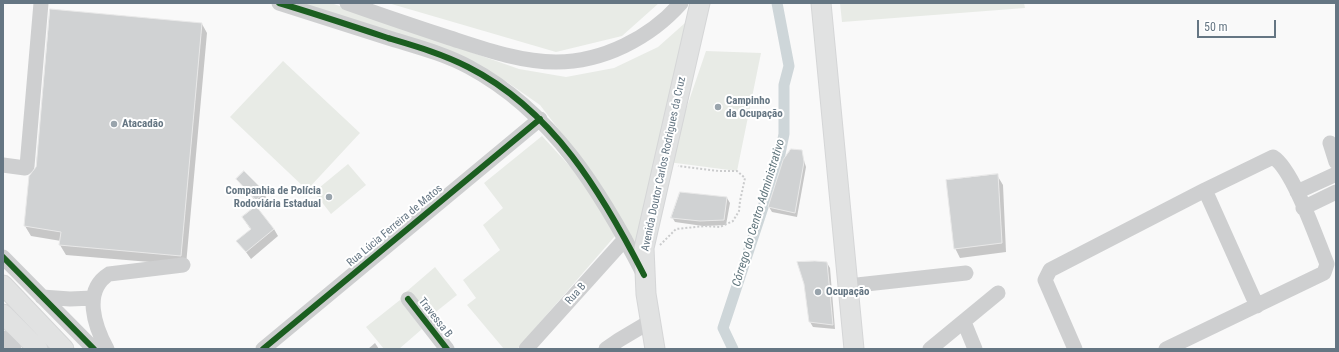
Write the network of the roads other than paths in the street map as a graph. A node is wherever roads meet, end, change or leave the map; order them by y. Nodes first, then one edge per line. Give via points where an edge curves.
1 (41, 3) edge
2 (279, 3) edge
3 (347, 3) edge
4 (681, 3) edge
5 (700, 3) edge
6 (820, 3) edge
7 (540, 119) junction
8 (1330, 143) dead end
9 (1336, 162) edge
10 (3, 165) edge
11 (1336, 174) edge
12 (1205, 190) junction
13 (1297, 192) junction
14 (1336, 192) edge
15 (1303, 208) junction
16 (625, 239) junction
17 (3, 257) edge
18 (183, 265) dead end
19 (966, 273) dead end
20 (644, 275) junction
21 (3, 285) edge
22 (848, 286) junction
23 (998, 293) dead end
24 (42, 296) junction
25 (93, 298) junction
26 (408, 299) dead end
27 (1257, 306) junction
28 (3, 314) edge
29 (651, 321) junction
30 (964, 322) junction
31 (3, 338) edge
32 (14, 349) edge
33 (38, 349) edge
34 (64, 349) edge
35 (94, 349) edge
36 (107, 349) edge
37 (263, 349) edge
38 (447, 349) edge
39 (526, 349) edge
40 (606, 349) edge
41 (655, 349) edge
42 (854, 349) edge
43 (930, 349) edge
44 (975, 349) edge
45 (1075, 349) edge
46 (1166, 349) edge

1 - 10 street via 27,166 25,168
2 - 7 street via 445,56 491,80
3 - 4 street via 498,53 556,62 604,54 636,41
5 - 20 main road, Avenida Doutor Carlos Rodrigues da Cruz via 644,248
6 - 22 main road
7 - 16 street via 567,149 596,188
7 - 37 street, Rua Lúcia Ferreira de Matos
8 - 9 street
11 - 13 street
12 - 13 street via 1273,157 1280,161
12 - 27 street
12 - 45 street via 1050,270 1045,280
13 - 15 street
14 - 15 street
15 - 27 street via 1327,264 1324,273
16 - 20 street
16 - 39 street, Rua B
17 - 24 street
18 - 25 street via 109,274 97,284
19 - 22 street
20 - 29 main road, Avenida Doutor Carlos Rodrigues da Cruz
21 - 34 main road
22 - 42 main road
23 - 30 street
24 - 25 street
24 - 35 street
25 - 36 street via 96,326
26 - 38 street, Travessa B
27 - 46 street
28 - 33 main road
29 - 40 street
29 - 41 main road, Avenida Doutor Carlos Rodrigues da Cruz
30 - 43 street
30 - 44 street
31 - 32 street

